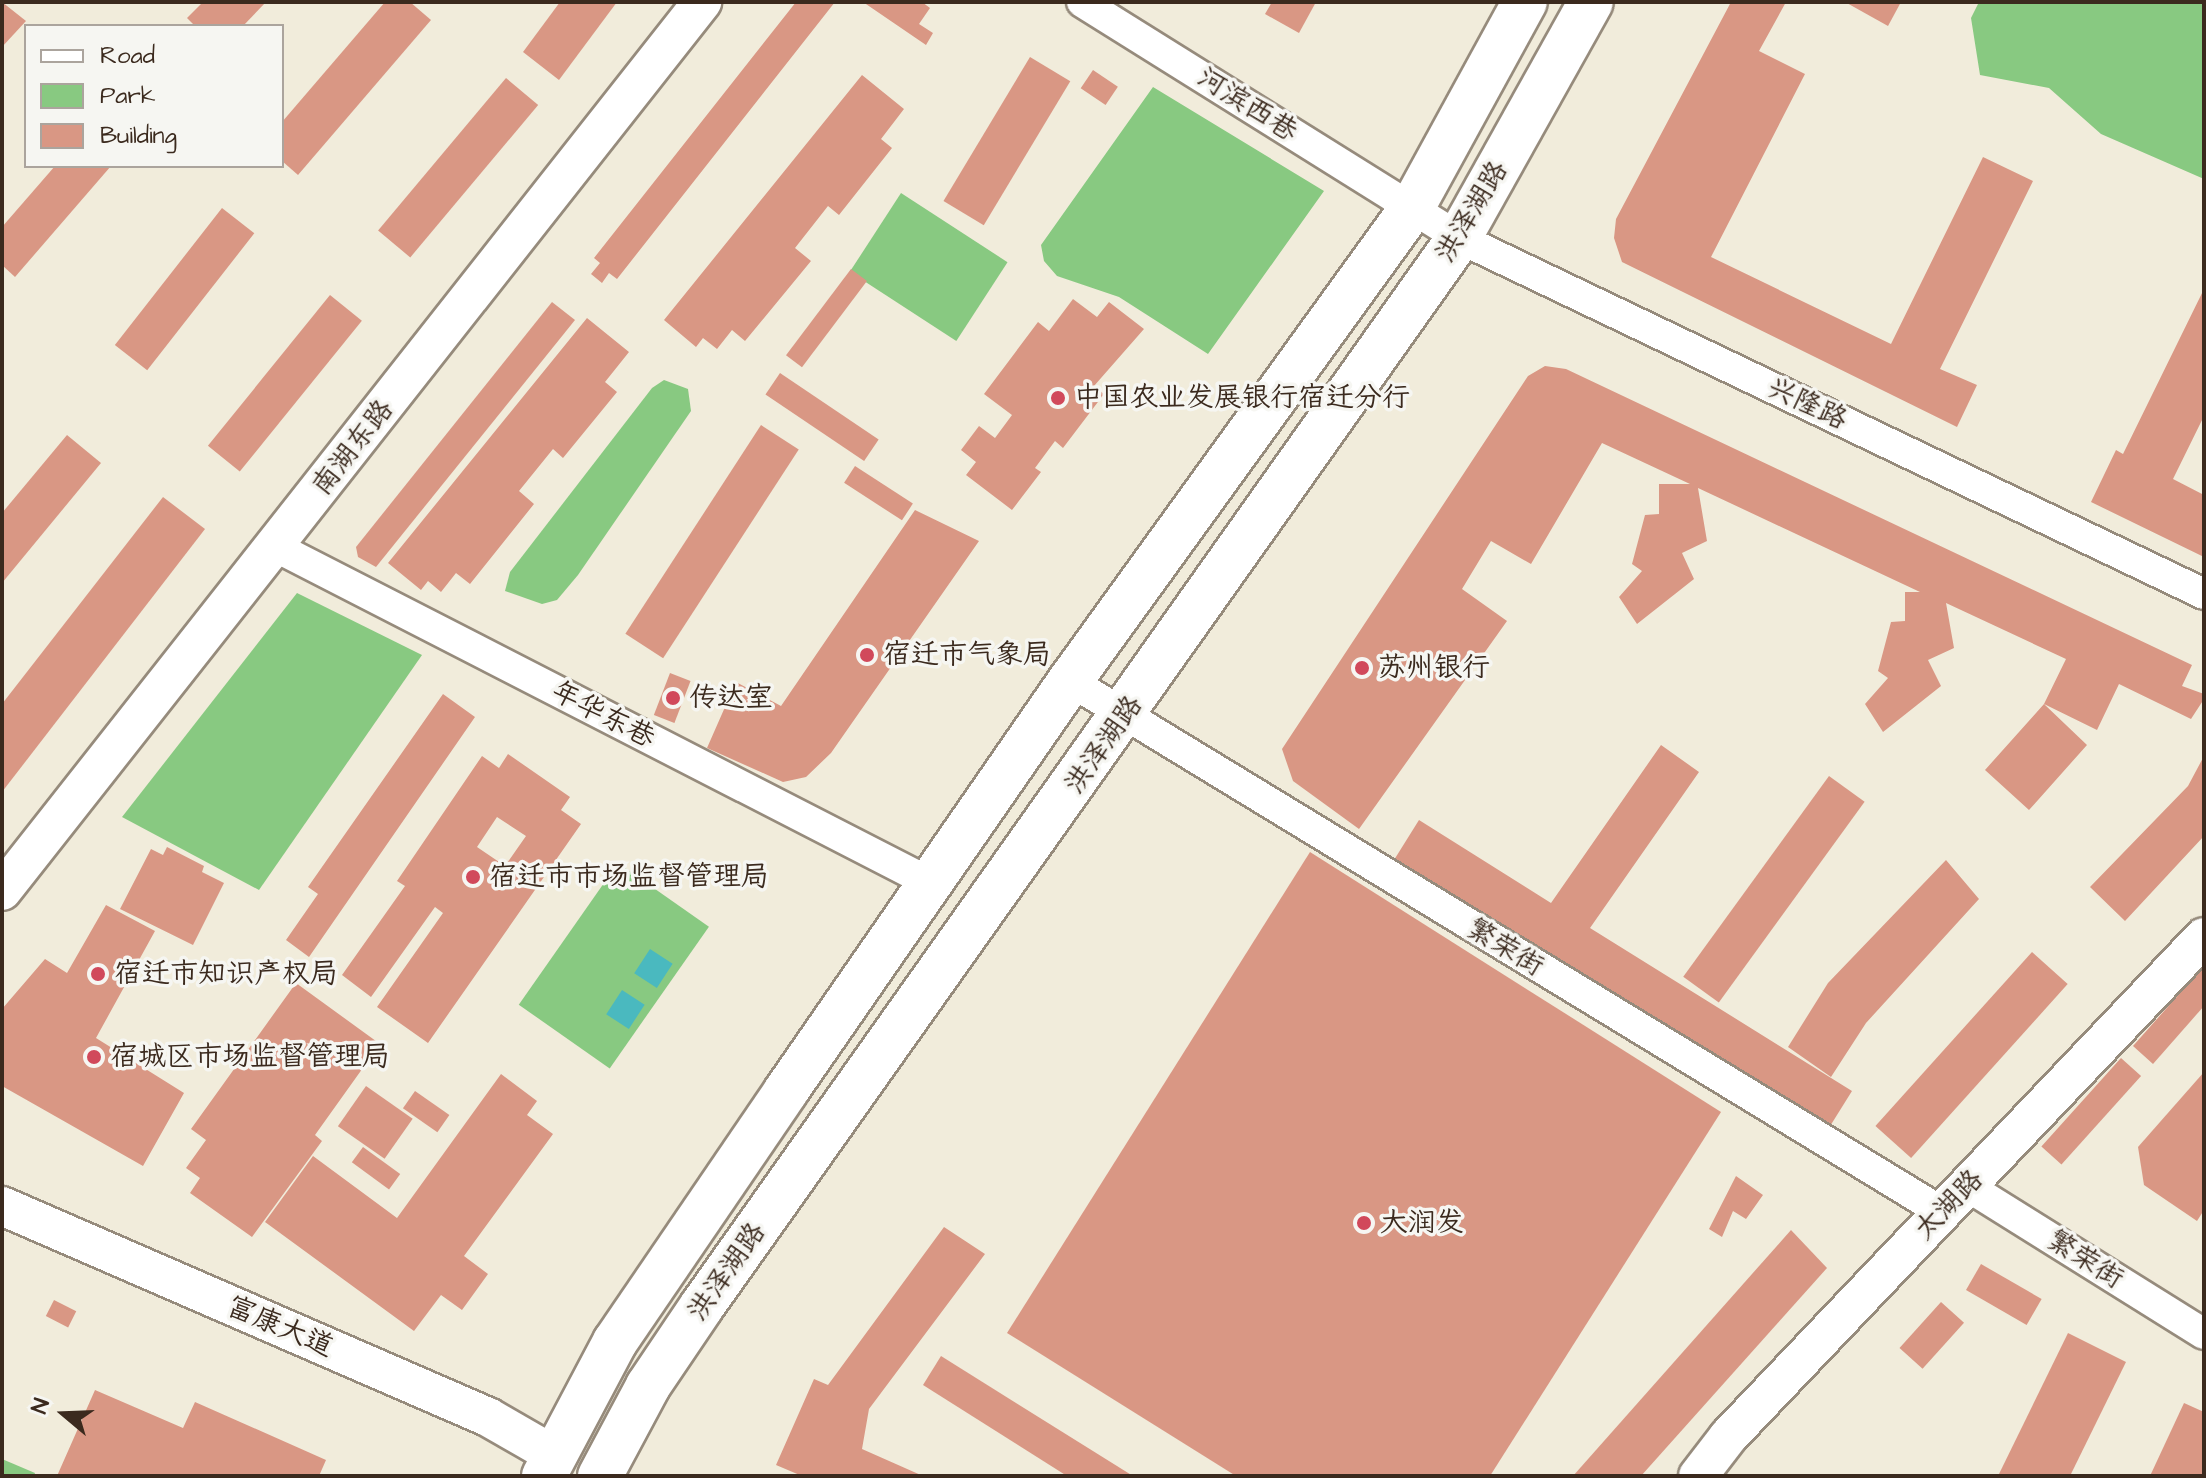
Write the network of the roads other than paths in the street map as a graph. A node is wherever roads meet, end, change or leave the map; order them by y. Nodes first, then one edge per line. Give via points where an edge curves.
1 (702, 2) edge
2 (1082, 2) edge
3 (1525, 2) edge
4 (1591, 2) edge
5 (1412, 208) junction
6 (1459, 238) junction
7 (276, 547) junction
8 (2204, 594) edge
9 (1070, 681) junction
10 (1124, 718) junction
11 (929, 882) junction
12 (2, 891) edge
13 (2204, 937) edge
14 (1954, 1199) junction
15 (2, 1206) edge
16 (2204, 1334) edge
17 (560, 1469) edge
18 (600, 1476) edge
19 (1698, 1476) edge

1 - 7 street, 南湖东路
2 - 5 street, 河滨西巷
3 - 5 main road, 洪泽湖路
4 - 6 main road, 洪泽湖路
5 - 6 street, 兴隆路
5 - 9 main road, 洪泽湖路
6 - 8 street, 兴隆路
6 - 10 main road, 洪泽湖路
7 - 11 street, 年华东巷
7 - 12 street, 南湖东路
9 - 10 street, 繁荣街
9 - 11 main road, 洪泽湖路
10 - 14 street, 繁荣街
10 - 18 main road, 洪泽湖路 via 702,1306 648,1386
11 - 17 main road, 洪泽湖路 via 615,1342
13 - 14 street, 太湖路
14 - 16 street, 繁荣街
14 - 19 street, 太湖路 via 1728,1437
15 - 17 street, 富康大道 via 488,1417

